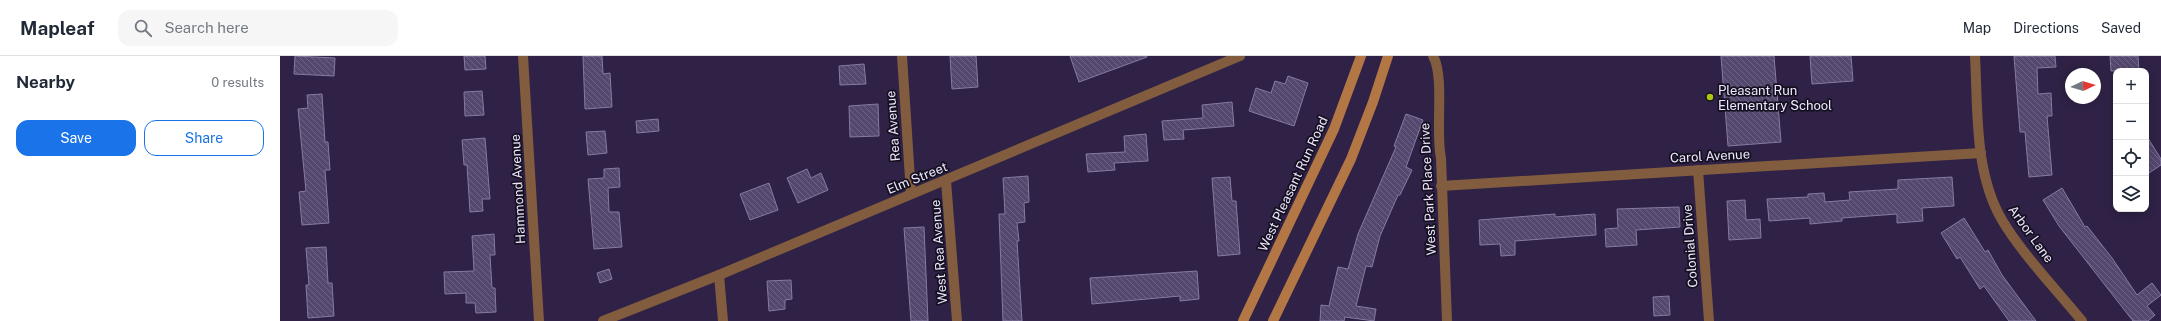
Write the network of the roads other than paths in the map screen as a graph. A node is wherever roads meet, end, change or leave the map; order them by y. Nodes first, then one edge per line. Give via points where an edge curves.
1 (523, 56) edge
2 (902, 56) edge
3 (1240, 56) edge
4 (1361, 56) edge
5 (1388, 56) edge
6 (1433, 56) edge
7 (1975, 56) edge
8 (1981, 152) junction
9 (1698, 170) junction
10 (946, 181) junction
11 (1441, 186) junction
12 (911, 194) junction
13 (719, 275) junction
14 (539, 321) edge
15 (603, 321) edge
16 (723, 321) edge
17 (957, 321) edge
18 (1243, 321) edge
19 (1273, 321) edge
20 (1447, 321) edge
21 (1709, 321) edge
22 (2082, 321) edge

1 - 14 street, Hammond Avenue
2 - 12 street, Rea Avenue
3 - 10 street, Elm Street
4 - 18 main road, West Pleasant Run Road via 1334,129
5 - 19 main road via 1352,159
6 - 11 street, West Park Place Drive via 1438,80
7 - 8 street, Arbor Lane
8 - 9 street, Carol Avenue
8 - 22 street, Arbor Lane via 1992,197 2002,220
9 - 11 street, Carol Avenue
9 - 21 street, Colonial Drive
10 - 12 street, Elm Street
10 - 17 street, West Rea Avenue
11 - 20 street, West Park Place Drive
12 - 13 street, Elm Street
13 - 15 street, Elm Street
13 - 16 street

